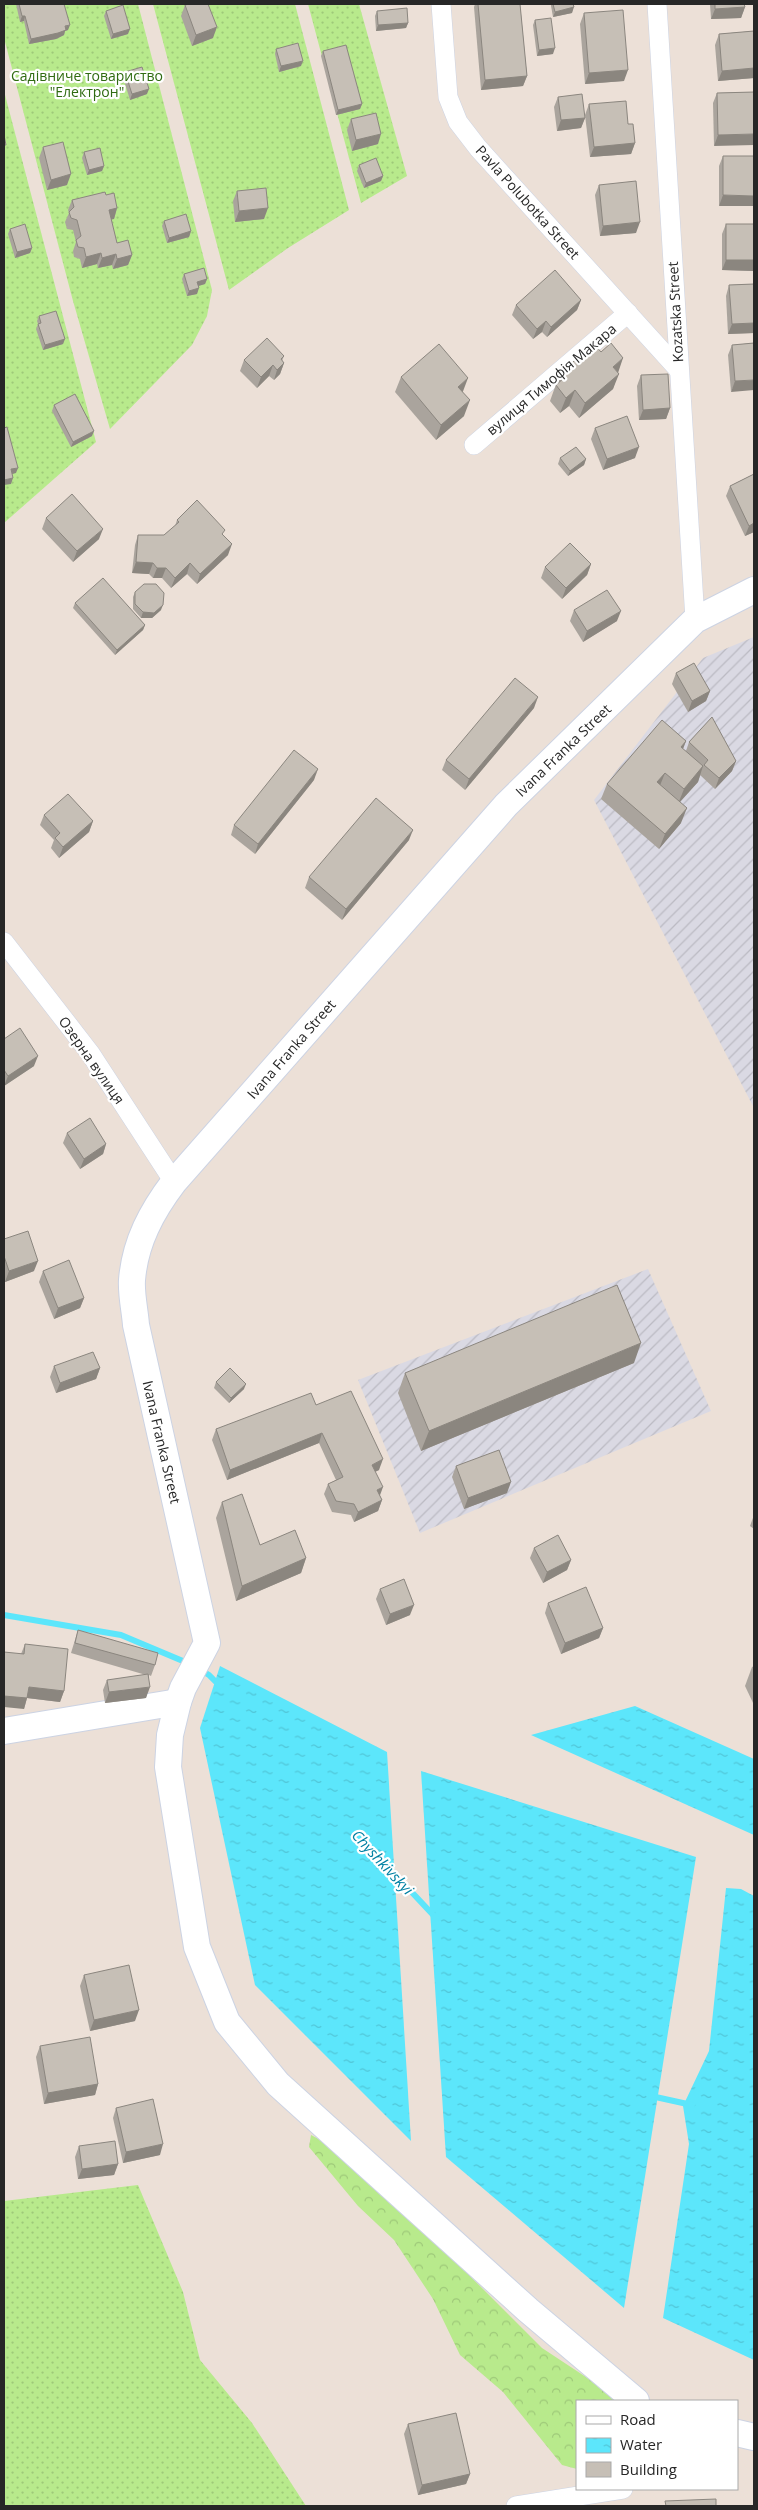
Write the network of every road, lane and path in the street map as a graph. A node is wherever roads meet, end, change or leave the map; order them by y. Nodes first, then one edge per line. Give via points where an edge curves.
1 (441, 4) edge
2 (657, 4) edge
3 (628, 314) junction
4 (679, 370) junction
5 (474, 445) dead end
6 (754, 590) edge
7 (695, 620) junction
8 (4, 942) edge
9 (174, 1182) junction
10 (181, 1695) junction
11 (4, 1731) edge
12 (635, 2400) edge
13 (738, 2433) edge
14 (754, 2437) edge
15 (617, 2490) edge
16 (516, 2506) edge

1 - 3 street, Pavla Polubotka Street via 448,97 458,122
2 - 4 street, Kozatska Street
3 - 4 street, Pavla Polubotka Street
3 - 5 street, вулиця Тимофія Макара
4 - 7 street, Kozatska Street
6 - 7 street, Ivana Franka Street
7 - 9 street, Ivana Franka Street via 506,805
8 - 9 street, Озерна вулиця via 90,1053
9 - 10 street, Ivana Franka Street via 150,1217 142,1236 132,1287 136,1326 204,1651
10 - 11 street
10 - 12 street via 170,1735 168,1767 197,1947 226,2022 278,2084 528,2310
13 - 14 street
15 - 16 street

